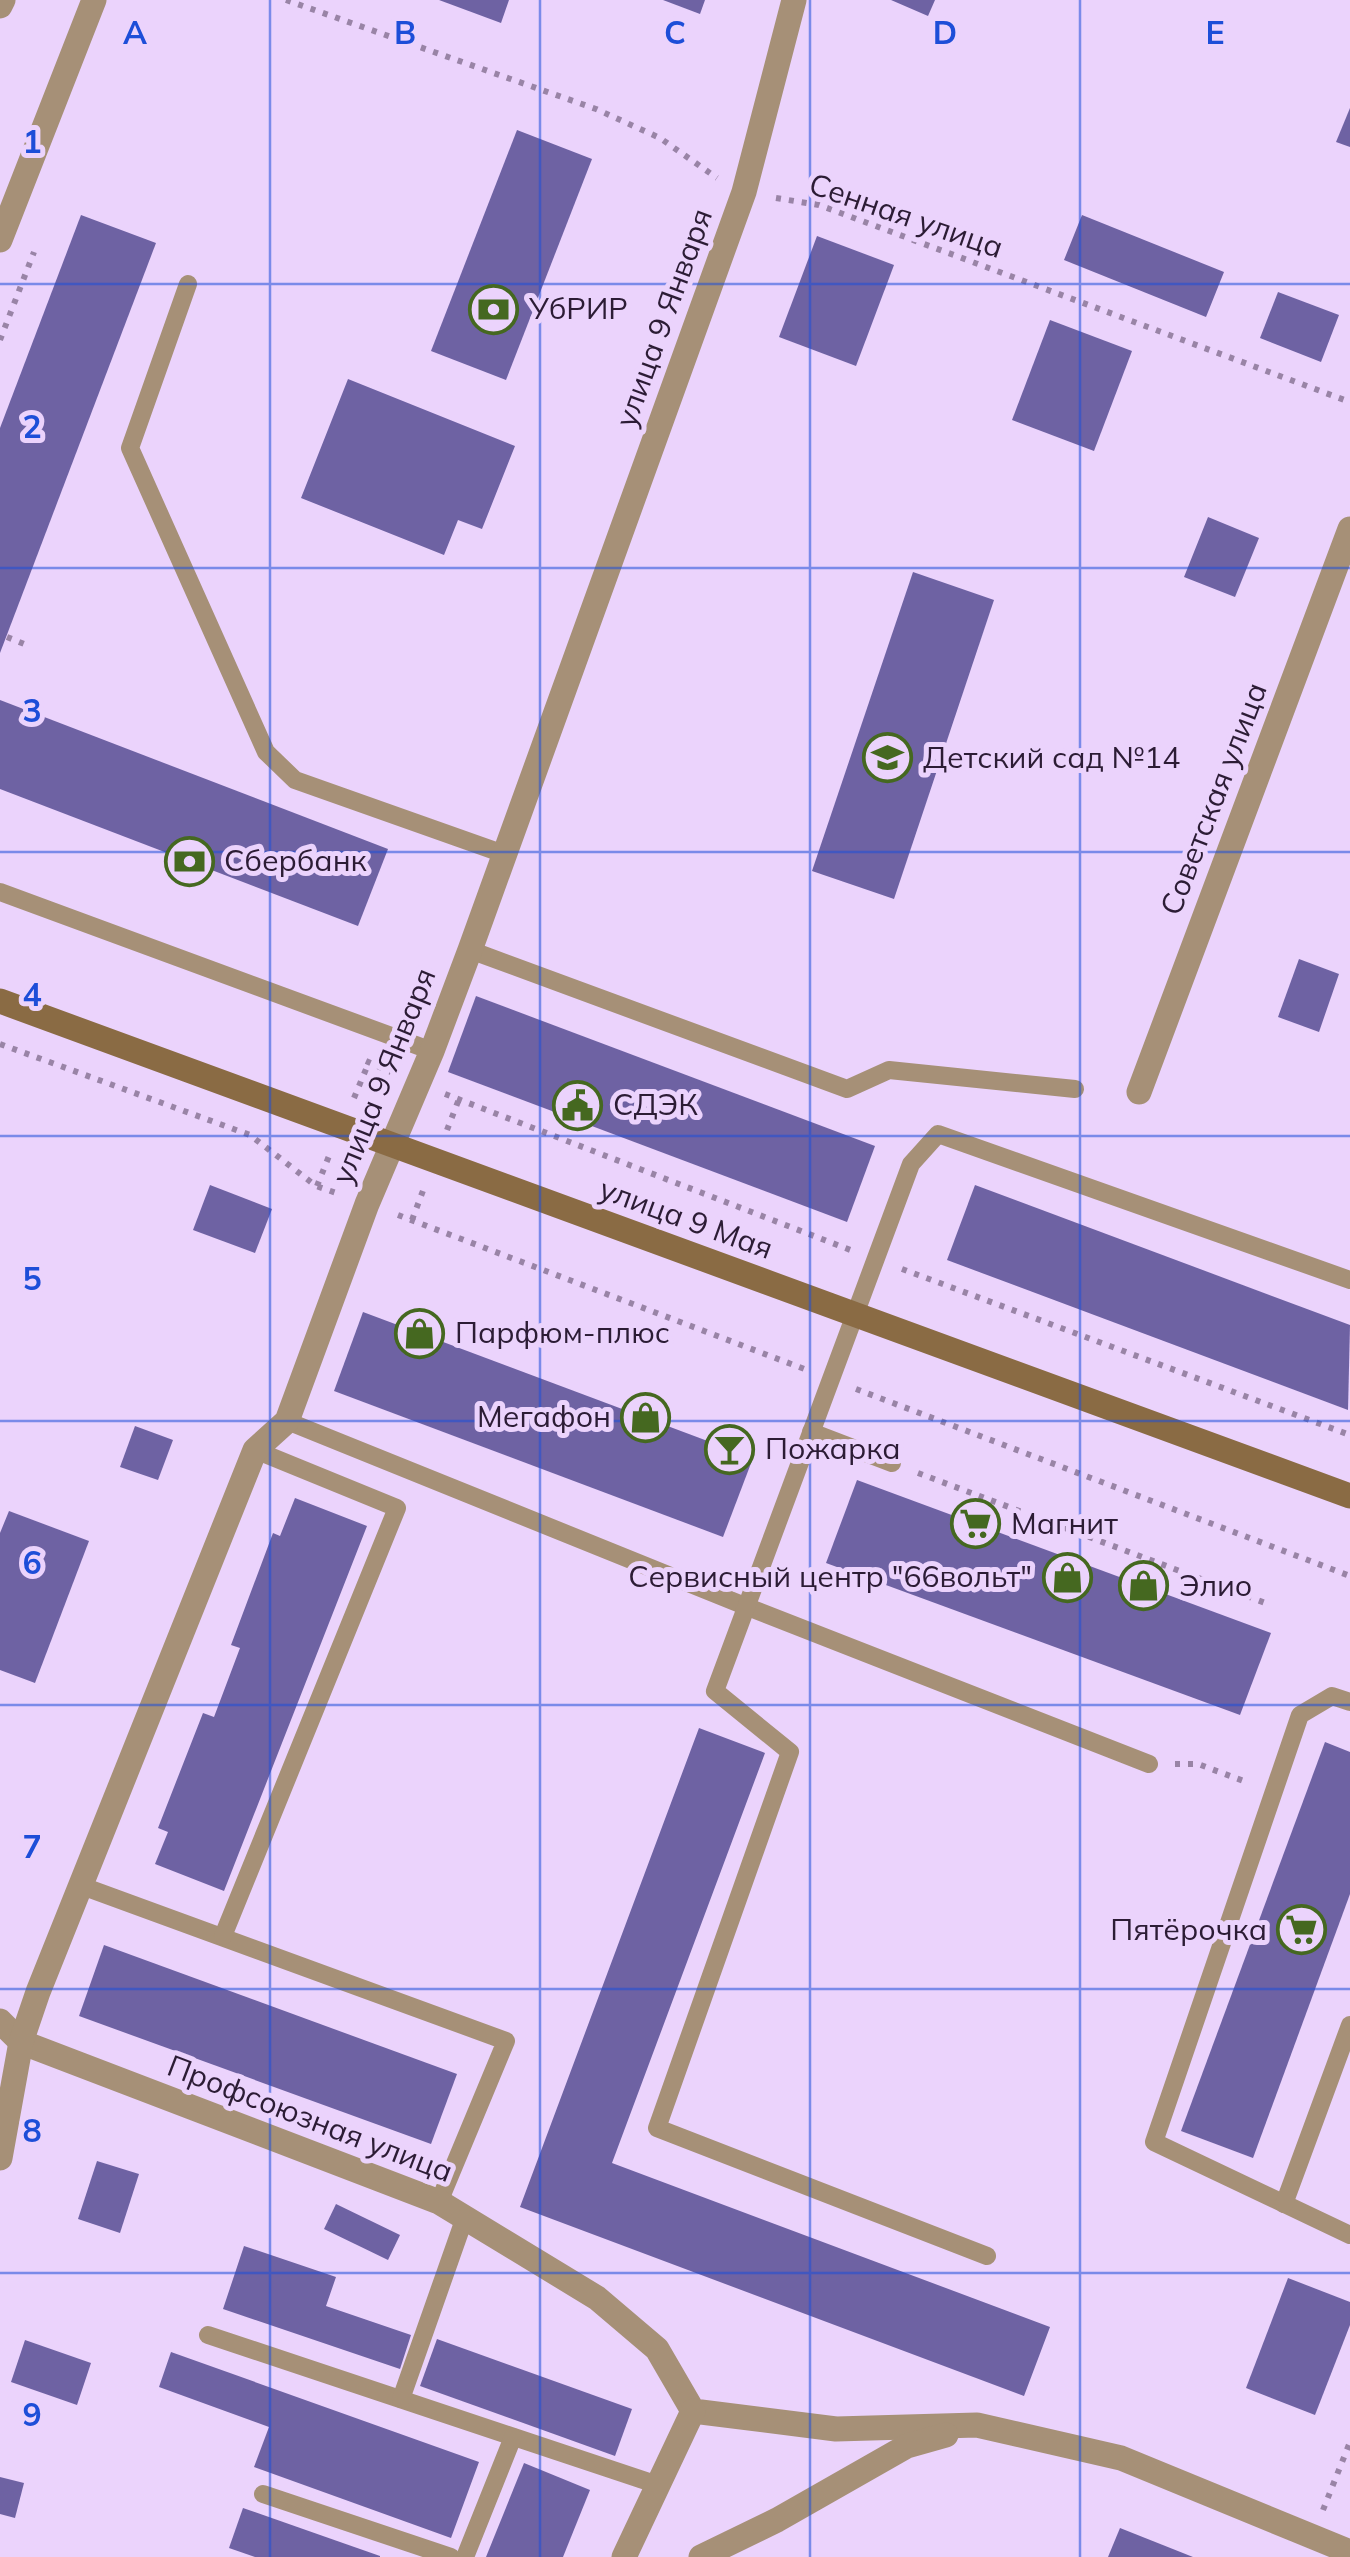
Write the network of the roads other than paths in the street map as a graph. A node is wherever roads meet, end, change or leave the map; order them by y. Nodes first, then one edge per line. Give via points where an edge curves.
1 (94, 0) edge
2 (794, 0) edge
3 (0, 240) edge
4 (188, 284) dead end
5 (1350, 529) edge
6 (504, 854) junction
7 (0, 892) edge
8 (470, 950) junction
9 (0, 1001) edge
10 (432, 1051) junction
11 (1075, 1089) dead end
12 (1139, 1092) dead end
13 (393, 1144) junction
14 (1350, 1280) edge
15 (854, 1315) junction
16 (287, 1422) junction
17 (811, 1432) junction
18 (255, 1450) junction
19 (892, 1463) road end
20 (1350, 1496) edge
21 (746, 1606) junction
22 (1350, 1702) edge
23 (1148, 1764) dead end
24 (82, 1886) junction
25 (223, 1936) junction
26 (0, 2021) edge
27 (1350, 2025) edge
28 (21, 2042) junction
29 (0, 2158) edge
30 (440, 2202) junction
31 (1284, 2204) junction
32 (465, 2218) junction
33 (1350, 2235) edge
34 (987, 2256) dead end
35 (208, 2335) dead end
36 (401, 2400) junction
37 (692, 2411) junction
38 (978, 2425) junction
39 (513, 2437) junction
40 (658, 2485) junction
41 (262, 2494) dead end
42 (1350, 2552) edge
43 (451, 2557) edge
44 (465, 2557) edge
45 (624, 2557) edge
46 (700, 2557) edge

1 - 3 street
2 - 6 street, улица 9 Января via 744,192
4 - 6 lane via 130,448 266,752 295,780
5 - 12 street, Советская улица
6 - 8 street, улица 9 Января
7 - 10 lane
8 - 10 street, улица 9 Января
8 - 11 lane via 848,1089 889,1070
9 - 13 street, улица 9 Мая
10 - 13 street, улица 9 Января
13 - 15 street, улица 9 Мая
13 - 16 street, улица 9 Января
14 - 15 lane via 938,1134 911,1164
15 - 17 lane
15 - 20 street, улица 9 Мая
16 - 18 street, улица 9 Января
16 - 21 lane
17 - 19 lane
17 - 21 lane
18 - 24 street, улица 9 Января
18 - 25 lane via 396,1508
21 - 23 lane
21 - 34 lane via 715,1691 790,1752 657,2128
22 - 31 lane via 1332,1696 1300,1715 1154,2142
24 - 25 lane
24 - 28 street, улица 9 Января
25 - 30 lane via 506,2041
26 - 28 street, Профсоюзная улица
27 - 31 lane
28 - 29 street, улица 9 Января
28 - 30 street, Профсоюзная улица
30 - 32 street, Профсоюзная улица
31 - 33 lane
32 - 36 lane
32 - 37 street, Профсоюзная улица via 597,2298 656,2349
35 - 36 lane
36 - 39 lane
37 - 38 street via 836,2429
37 - 40 street
38 - 42 street via 1121,2458
38 - 46 street via 907,2446
39 - 40 lane
39 - 44 lane
40 - 45 street
41 - 43 lane

